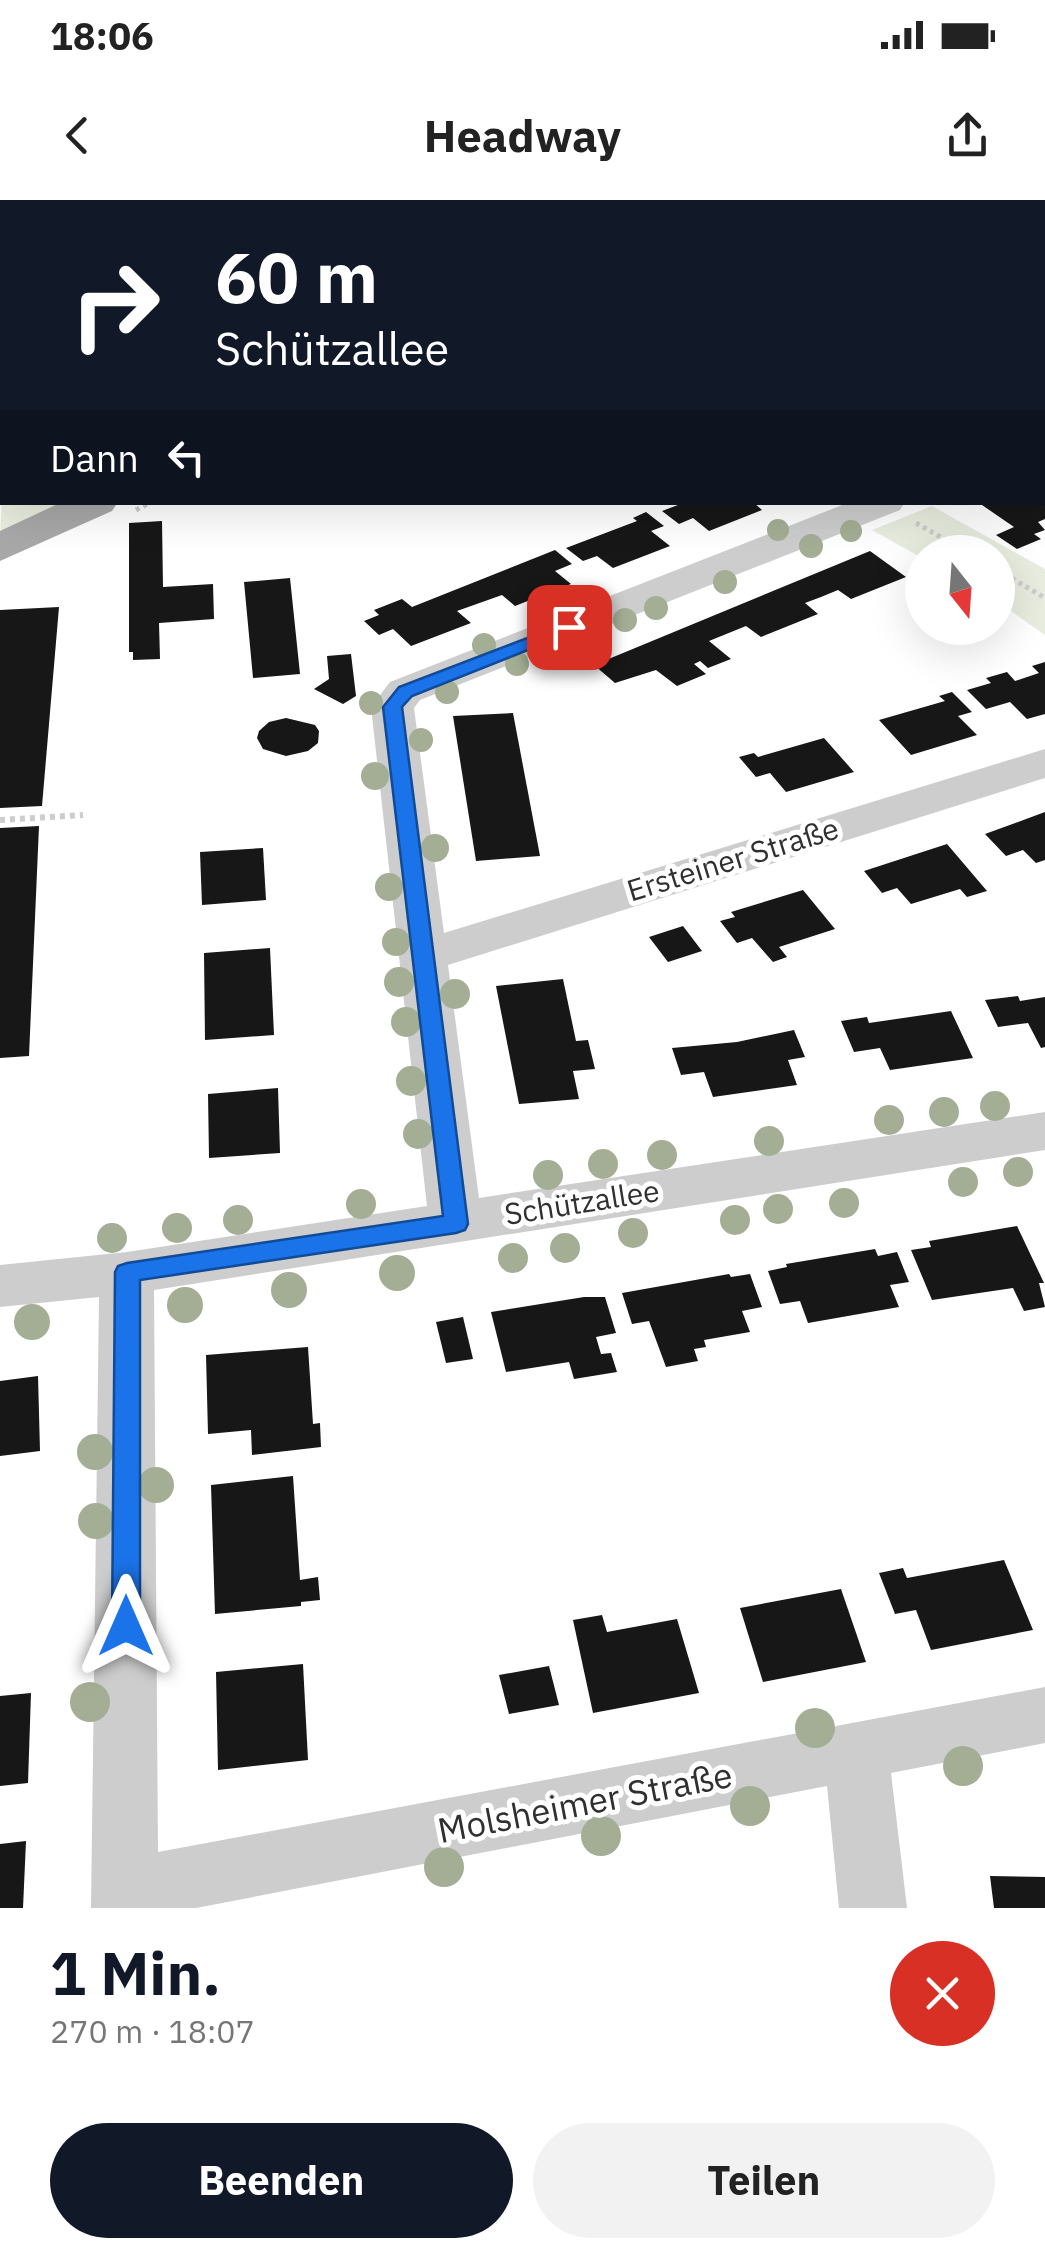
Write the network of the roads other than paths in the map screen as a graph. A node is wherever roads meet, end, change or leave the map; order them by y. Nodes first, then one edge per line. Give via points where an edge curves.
1 (91, 505) edge
2 (894, 509) edge
3 (0, 548) edge
4 (1045, 763) edge
5 (422, 957) junction
6 (1045, 1130) edge
7 (456, 1224) junction
8 (127, 1272) junction
9 (0, 1286) edge
10 (1045, 1715) edge
11 (856, 1752) junction
12 (125, 1899) edge
13 (873, 1908) edge

1 - 3 main road
2 - 5 street via 406,692 392,707
4 - 5 street, Ersteiner Straße
5 - 7 street
6 - 7 street, Schützallee
7 - 8 street, Schützallee
8 - 9 street, Schützallee
8 - 12 street
10 - 11 street, Molsheimer Straße
11 - 12 street, Molsheimer Straße
11 - 13 street

